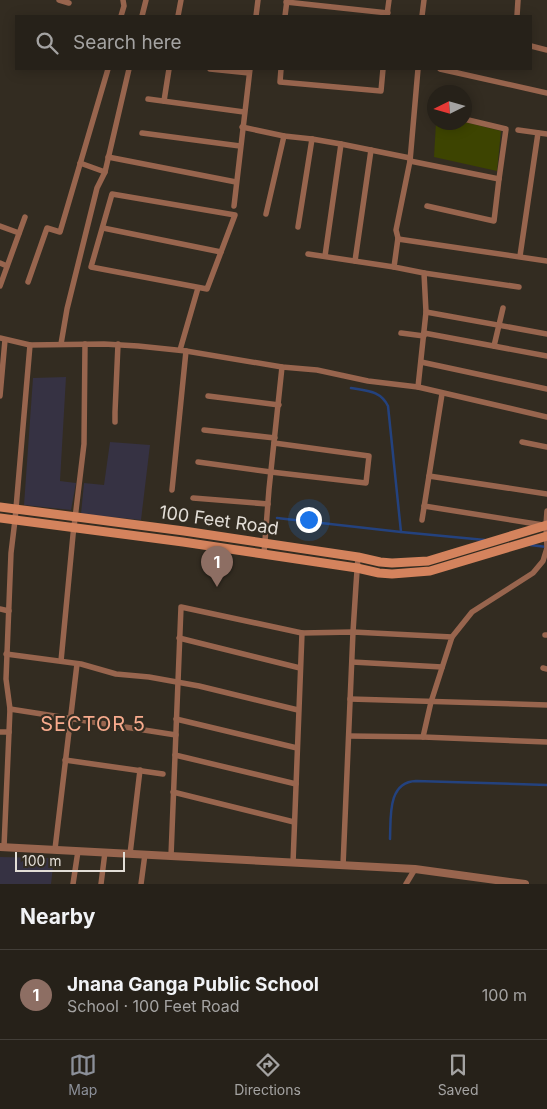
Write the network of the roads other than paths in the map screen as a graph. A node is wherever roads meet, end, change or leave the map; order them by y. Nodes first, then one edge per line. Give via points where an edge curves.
1 (60, 0) edge
2 (123, 0) edge
3 (146, 0) edge
4 (181, 0) edge
5 (258, 0) edge
6 (389, 0) edge
7 (424, 0) edge
8 (518, 0) edge
9 (287, 1) edge
10 (69, 3) dead end
11 (388, 14) edge
12 (121, 15) edge
13 (142, 15) edge
14 (178, 15) edge
15 (256, 15) edge
16 (285, 15) edge
17 (422, 15) edge
18 (517, 15) edge
19 (532, 46) edge
20 (547, 50) edge
21 (108, 70) edge
22 (129, 70) edge
23 (169, 70) edge
24 (230, 70) edge
25 (281, 70) edge
26 (383, 70) edge
27 (418, 70) edge
28 (444, 70) edge
29 (249, 71) edge
30 (547, 93) edge
31 (148, 99) dead end
32 (164, 101) junction
33 (244, 112) junction
34 (472, 122) edge
35 (242, 127) junction
36 (518, 130) dead end
37 (142, 133) dead end
38 (538, 133) junction
39 (547, 134) edge
40 (284, 136) junction
41 (312, 139) junction
42 (341, 144) junction
43 (240, 146) junction
44 (371, 150) junction
45 (108, 157) junction
46 (410, 159) junction
47 (80, 163) junction
48 (105, 172) junction
49 (499, 179) junction
50 (236, 182) junction
51 (234, 206) dead end
52 (427, 206) dead end
53 (266, 214) dead end
54 (26, 217) dead end
55 (0, 226) edge
56 (298, 227) dead end
57 (103, 228) junction
58 (20, 233) junction
59 (398, 239) junction
60 (221, 252) junction
61 (308, 254) dead end
62 (325, 256) junction
63 (520, 256) junction
64 (355, 261) junction
65 (547, 261) edge
66 (0, 263) edge
67 (7, 266) junction
68 (394, 267) junction
69 (424, 273) junction
70 (28, 282) dead end
71 (0, 286) edge
72 (519, 287) dead end
73 (198, 288) junction
74 (503, 308) dead end
75 (426, 312) junction
76 (499, 325) junction
77 (401, 333) dead end
78 (424, 334) junction
79 (547, 334) edge
80 (2, 339) edge
81 (61, 344) junction
82 (85, 344) junction
83 (118, 344) junction
84 (30, 345) junction
85 (494, 346) junction
86 (183, 350) junction
87 (547, 356) edge
88 (421, 362) junction
89 (282, 367) junction
90 (418, 387) junction
91 (547, 389) edge
92 (442, 394) dead end
93 (0, 396) edge
94 (208, 396) dead end
95 (279, 405) junction
96 (547, 417) edge
97 (115, 422) dead end
98 (204, 430) dead end
99 (274, 440) junction
100 (522, 442) dead end
101 (547, 447) edge
102 (198, 462) dead end
103 (271, 472) junction
104 (429, 476) junction
105 (172, 490) dead end
106 (547, 494) edge
107 (193, 498) dead end
108 (268, 504) junction
109 (424, 506) junction
110 (0, 507) edge
111 (16, 509) junction
112 (547, 511) edge
113 (75, 517) junction
114 (0, 518) edge
115 (15, 520) junction
116 (422, 520) dead end
117 (546, 525) edge
118 (74, 528) junction
119 (547, 536) edge
120 (264, 543) junction
121 (264, 554) junction
122 (358, 557) junction
123 (357, 568) junction
124 (0, 609) edge
125 (9, 611) junction
126 (353, 632) junction
127 (302, 633) junction
128 (452, 637) junction
129 (179, 638) junction
130 (6, 654) junction
131 (61, 661) junction
132 (352, 662) junction
133 (77, 664) junction
134 (442, 667) junction
135 (300, 668) junction
136 (3, 679) edge
137 (178, 682) junction
138 (350, 699) junction
139 (432, 702) junction
140 (547, 705) edge
141 (10, 709) junction
142 (298, 710) junction
143 (70, 719) junction
144 (176, 719) junction
145 (0, 732) edge
146 (9, 732) junction
147 (176, 735) junction
148 (349, 736) junction
149 (423, 737) junction
150 (547, 742) edge
151 (297, 748) junction
152 (175, 755) junction
153 (66, 760) junction
154 (140, 770) junction
155 (163, 774) dead end
156 (296, 784) junction
157 (3, 785) edge
158 (173, 792) junction
159 (294, 822) junction
160 (2, 847) edge
161 (55, 849) junction
162 (78, 851) junction
163 (105, 852) junction
164 (130, 854) junction
165 (145, 854) junction
166 (171, 856) junction
167 (293, 863) junction
168 (343, 866) junction
169 (414, 869) junction
170 (73, 884) edge
171 (102, 884) edge
172 (141, 884) edge
173 (406, 884) edge
174 (525, 884) edge

1 - 10 street
2 - 12 street
3 - 13 street
4 - 14 street
5 - 15 street
6 - 11 street
7 - 17 street
8 - 18 street
9 - 11 street
9 - 16 street
19 - 20 street
21 - 47 street
22 - 45 street
23 - 32 street
24 - 29 street
25 - 26 street via 280,82 381,91
27 - 46 street
28 - 30 street
29 - 33 street
31 - 32 street
32 - 33 street
33 - 35 street
34 - 49 street via 506,129
35 - 40 street
35 - 43 street
36 - 38 street
37 - 43 street
38 - 39 street
38 - 63 street
40 - 41 street
40 - 53 street
41 - 42 street
41 - 56 street
42 - 44 street
42 - 62 street
43 - 50 street
44 - 46 street
44 - 64 street
45 - 48 street
45 - 50 street
46 - 49 street
46 - 59 street via 396,230
47 - 48 street
47 - 70 street via 60,232 47,228
48 - 81 street via 97,188
49 - 52 street via 494,221
50 - 51 street
54 - 58 street
55 - 58 street
57 - 60 street
57 - 60 street via 112,194 234,215
57 - 73 street via 92,268
58 - 67 street
59 - 63 street
59 - 68 street
60 - 73 street via 208,290
61 - 62 street
62 - 64 street
63 - 65 street
64 - 68 street
66 - 67 street
67 - 71 street
68 - 69 street
69 - 72 street
69 - 75 street
73 - 86 street
74 - 76 street
75 - 76 street
75 - 78 street
76 - 79 street
76 - 85 street
77 - 78 street
78 - 85 street
78 - 88 street
80 - 84 street
80 - 93 street
81 - 82 street
81 - 84 street
82 - 83 street
82 - 113 street via 84,444
83 - 86 street
83 - 97 street
84 - 111 street
85 - 87 street
86 - 89 street
86 - 105 street
88 - 90 street
88 - 91 street
89 - 90 street
89 - 95 street
90 - 96 street
92 - 104 street
94 - 95 street
95 - 99 street
98 - 99 street
99 - 103 street
99 - 103 street via 369,456 366,484
100 - 101 street
102 - 103 street
103 - 108 street
104 - 106 street
104 - 109 street
107 - 108 street
108 - 120 street
109 - 116 street
109 - 117 street
110 - 111 main road, 100 Feet Road
111 - 113 main road, 100 Feet Road
111 - 115 street
112 - 117 street
113 - 118 street
113 - 120 main road, 100 Feet Road
114 - 115 main road, 100 Feet Road
115 - 118 main road, 100 Feet Road
115 - 125 street
117 - 119 street
117 - 122 main road, 100 Feet Road via 428,561 392,563
118 - 121 main road, 100 Feet Road
118 - 131 street
119 - 123 main road, 100 Feet Road via 430,572 392,574
119 - 128 street via 543,561 533,573 472,612
120 - 121 street
120 - 122 main road, 100 Feet Road
121 - 123 main road, 100 Feet Road
122 - 123 street
123 - 126 street
124 - 125 street
125 - 130 street
126 - 127 street
126 - 128 street
126 - 132 street
127 - 129 street via 181,607
127 - 135 street
128 - 134 street
129 - 135 street
129 - 137 street
130 - 131 street
130 - 136 street
131 - 133 street
132 - 134 street
132 - 138 street
133 - 137 street via 116,674
133 - 143 street
134 - 139 street
135 - 142 street
136 - 141 street
137 - 142 street
137 - 144 street
138 - 139 street
138 - 148 street
139 - 140 street
139 - 149 street
141 - 143 street
141 - 146 street
142 - 151 street
143 - 147 street
143 - 153 street
144 - 147 street
144 - 151 street
145 - 146 street
146 - 157 street
147 - 152 street
148 - 149 street
148 - 168 street
149 - 150 street
151 - 156 street
152 - 156 street
152 - 158 street
153 - 154 street
153 - 161 street
154 - 155 street
154 - 164 street
156 - 159 street
157 - 160 street
158 - 159 street
158 - 166 street
159 - 167 street
160 - 161 street
161 - 162 street
162 - 163 street
162 - 170 street
163 - 164 street
163 - 171 street
164 - 165 street
165 - 166 street
165 - 172 street
166 - 167 street
167 - 168 street
168 - 169 street
169 - 173 street
169 - 174 street

